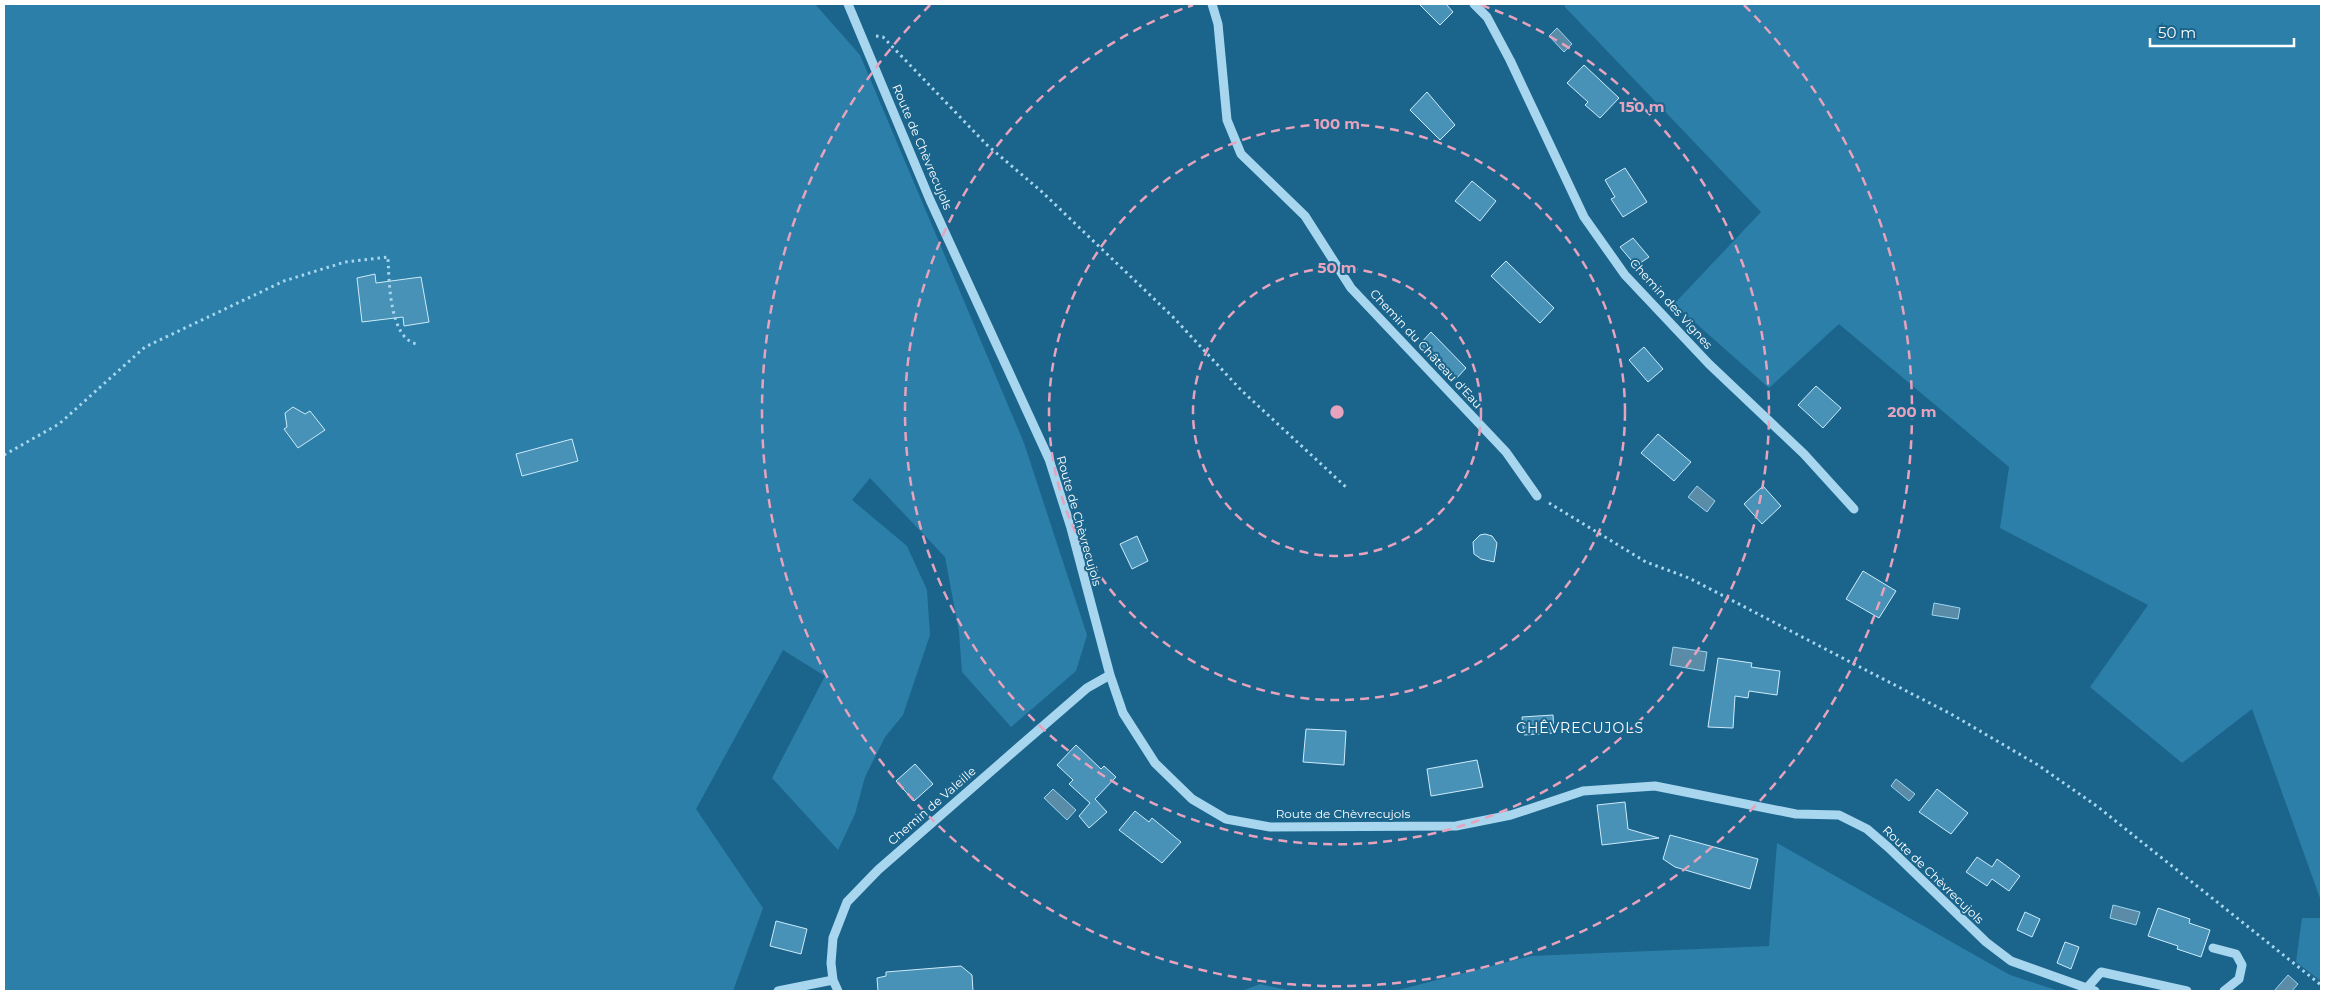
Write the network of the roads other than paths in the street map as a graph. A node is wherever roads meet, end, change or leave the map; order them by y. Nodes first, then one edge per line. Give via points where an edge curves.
1 (848, 4) edge
2 (1212, 4) edge
3 (1474, 4) edge
4 (1537, 496) road end
5 (1854, 509) dead end
6 (1110, 675) junction
7 (2213, 948) dead end
8 (833, 980) junction
9 (2091, 990) edge
10 (778, 991) edge
11 (838, 991) edge
12 (2188, 991) edge
13 (2224, 991) edge

1 - 6 street, Route de Chèvrecujols via 930,200 1049,459
2 - 4 street, Chemin du Château d'Eau via 1218,24 1227,120 1241,154 1305,216 1351,288 1506,452
3 - 5 street, Chemin des Vignes via 1487,17 1510,60 1584,217 1626,275 1709,364 1804,454
6 - 8 street, Chemin de Valeille via 1087,688 878,870 847,902 833,938
6 - 9 street, Route de Chèvrecujols via 1123,713 1155,763 1192,799 1226,819 1270,827 1456,826 1511,815 1582,791 1655,786 1796,814 1839,815 1867,828 1986,942 2011,961
7 - 13 street via 2236,954 2242,965 2239,979
8 - 10 street
8 - 11 street, Chemin de Valeille
9 - 12 street via 2101,972

